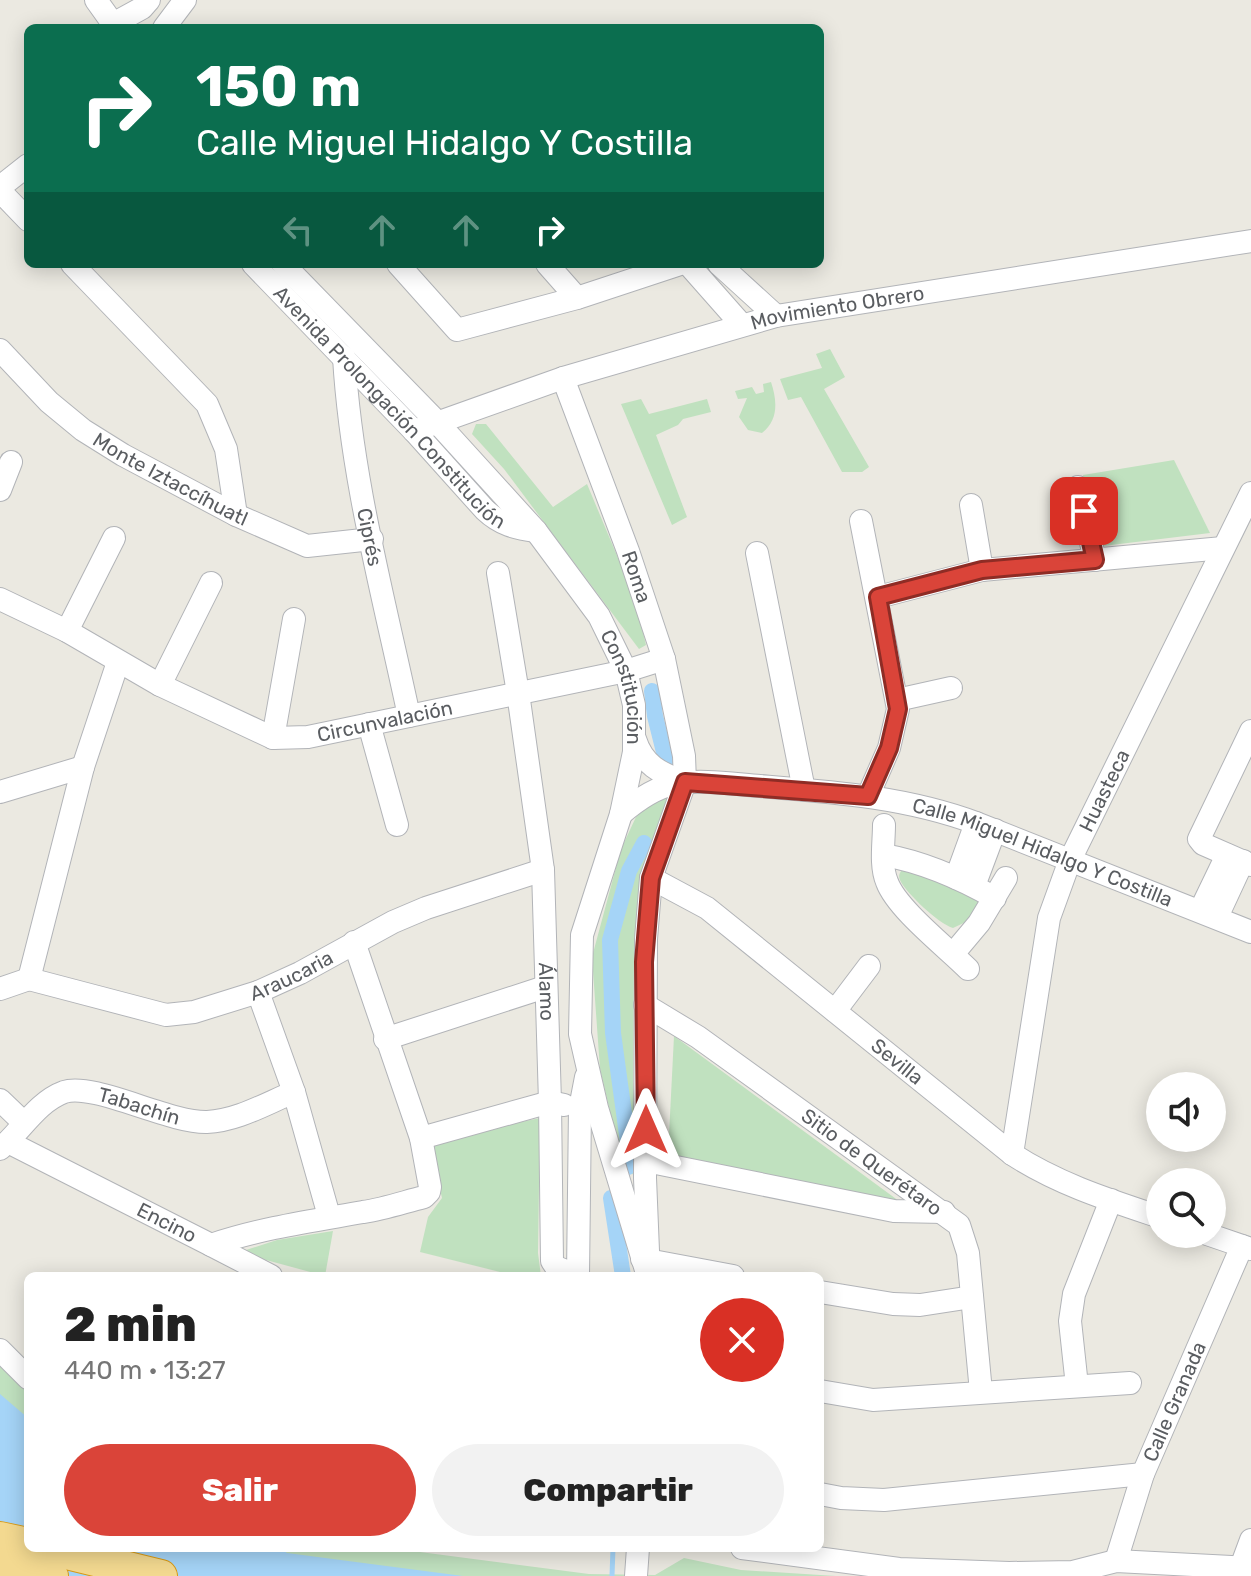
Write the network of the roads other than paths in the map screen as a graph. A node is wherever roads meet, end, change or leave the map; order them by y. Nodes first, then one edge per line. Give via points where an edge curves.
1 (96, 0) edge
2 (185, 0) edge
3 (145, 4) edge
4 (113, 24) edge
5 (117, 24) edge
6 (161, 24) edge
7 (167, 24) edge
8 (24, 168) edge
9 (0, 189) edge
10 (24, 216) edge
11 (1251, 241) edge
12 (76, 268) edge
13 (257, 268) edge
14 (287, 268) edge
15 (297, 268) edge
16 (402, 268) edge
17 (551, 268) edge
18 (668, 268) edge
19 (692, 268) edge
20 (723, 268) edge
21 (316, 295) junction
22 (577, 298) junction
23 (776, 316) junction
24 (741, 324) junction
25 (0, 350) edge
26 (344, 357) junction
27 (563, 378) junction
28 (436, 421) junction
29 (414, 431) junction
30 (11, 462) dead end
31 (1078, 487) dead end
32 (0, 490) edge
33 (1251, 493) edge
34 (971, 505) dead end
35 (236, 515) junction
36 (861, 521) dead end
37 (536, 531) junction
38 (114, 538) dead end
39 (372, 539) junction
40 (1223, 548) junction
41 (757, 553) dead end
42 (1095, 560) junction
43 (982, 570) junction
44 (498, 573) dead end
45 (211, 583) dead end
46 (878, 597) junction
47 (0, 599) edge
48 (294, 619) dead end
49 (67, 631) junction
50 (664, 659) junction
51 (118, 662) junction
52 (626, 671) junction
53 (160, 685) junction
54 (951, 688) dead end
55 (518, 693) junction
56 (897, 700) junction
57 (409, 716) junction
58 (369, 724) junction
59 (1251, 731) edge
60 (273, 738) junction
61 (634, 738) junction
62 (83, 767) junction
63 (685, 782) junction
64 (804, 790) junction
65 (0, 792) edge
66 (868, 796) junction
67 (621, 814) junction
68 (397, 825) dead end
69 (884, 825) dead end
70 (986, 827) junction
71 (884, 855) junction
72 (1070, 860) junction
73 (1240, 860) edge
74 (543, 870) junction
75 (651, 878) junction
76 (965, 882) junction
77 (1208, 914) junction
78 (1251, 932) edge
79 (582, 935) junction
80 (543, 936) junction
81 (354, 942) junction
82 (869, 966) dead end
83 (29, 979) junction
84 (545, 987) junction
85 (0, 989) edge
86 (258, 992) junction
87 (645, 1005) junction
88 (835, 1011) junction
89 (385, 1039) junction
90 (294, 1092) junction
91 (0, 1100) edge
92 (550, 1102) junction
93 (589, 1108) junction
94 (24, 1123) junction
95 (421, 1138) junction
96 (4, 1145) edge
97 (1012, 1154) junction
98 (646, 1170) junction
99 (619, 1176) junction
100 (1111, 1200) junction
101 (944, 1212) junction
102 (1146, 1212) edge
103 (329, 1216) junction
104 (1226, 1240) edge
105 (211, 1245) junction
106 (1247, 1247) edge
107 (646, 1266) edge
108 (263, 1272) edge
109 (568, 1272) edge
110 (578, 1272) edge
111 (698, 1272) edge
112 (824, 1293) edge
113 (972, 1297) junction
114 (0, 1350) edge
115 (24, 1374) edge
116 (1130, 1383) dead end
117 (1077, 1386) junction
118 (824, 1392) edge
119 (981, 1392) junction
120 (1143, 1474) junction
121 (824, 1495) edge
122 (0, 1538) edge
123 (1251, 1540) edge
124 (24, 1543) edge
125 (62, 1552) edge
126 (638, 1552) edge
127 (772, 1552) edge
128 (1116, 1561) junction
129 (0, 1564) edge
130 (1246, 1568) edge
131 (52, 1576) edge
132 (161, 1576) edge
133 (636, 1576) edge

1 - 4 street
2 - 7 street
3 - 5 street
3 - 6 street
8 - 9 street
9 - 10 street
11 - 23 street, Movimiento Obrero
12 - 35 street via 207,404 226,449
13 - 26 street, Avenida Prolongación Constitución
14 - 21 street, Constitución
15 - 21 street, Constitución
16 - 22 street via 457,330
17 - 22 street
18 - 22 street
19 - 24 street
20 - 23 street
21 - 28 street, Constitución
23 - 24 street, Movimiento Obrero
24 - 27 street, Movimiento Obrero
25 - 35 street, Monte Iztaccíhuatl via 83,430
26 - 29 street, Avenida Prolongación Constitución
26 - 39 street, Ciprés via 347,407
27 - 28 street, Movimiento Obrero
27 - 50 street, Roma
28 - 29 street, Movimiento Obrero
28 - 37 street, Constitución
29 - 37 street, Avenida Prolongación Constitución via 497,521
30 - 32 street
31 - 42 street
33 - 40 street, Huasteca
34 - 43 street
35 - 39 street, Monte Iztaccíhuatl via 307,546
36 - 46 street
37 - 52 street, Constitución via 599,616
38 - 49 street
39 - 57 street, Ciprés
40 - 42 street
40 - 72 street, Huasteca
41 - 64 street
42 - 43 street
43 - 46 street
44 - 55 street, Álamo
45 - 53 street
46 - 56 street
47 - 49 street, Circunvalación
48 - 60 street
49 - 51 street, Circunvalación
50 - 52 street, Circunvalación
50 - 63 street, Roma
51 - 53 street, Circunvalación
51 - 62 street
52 - 55 street, Circunvalación
52 - 61 street, Constitución
53 - 60 street, Circunvalación
54 - 56 street
55 - 57 street, Circunvalación
55 - 74 street, Álamo
56 - 66 street via 889,748
57 - 58 street, Circunvalación
58 - 60 street, Circunvalación via 308,737
58 - 68 street
59 - 73 street via 1199,839
61 - 63 street via 648,764
61 - 67 street, Constitución
62 - 65 street
62 - 83 street
63 - 64 street, Calle Miguel Hidalgo Y Costilla
63 - 67 street via 654,790
63 - 75 street
64 - 66 street, Calle Miguel Hidalgo Y Costilla
66 - 70 street, Calle Miguel Hidalgo Y Costilla via 941,810
67 - 79 street, Constitución
69 - 71 street
70 - 72 street, Calle Miguel Hidalgo Y Costilla
70 - 76 street
71 - 76 street via 911,859
71 - 76 street via 886,881 896,898 960,962 1001,888
72 - 77 street, Calle Miguel Hidalgo Y Costilla
72 - 97 street, Huasteca via 1049,918
73 - 77 street
74 - 80 street, Álamo
74 - 81 street, Araucaria via 426,908
75 - 87 street
75 - 88 street, Sevilla via 707,908
77 - 78 street, Calle Miguel Hidalgo Y Costilla
79 - 80 street
79 - 93 street, Constitución via 580,1034
80 - 84 street, Álamo
81 - 86 street, Araucaria
81 - 89 street
82 - 88 street
83 - 85 street
83 - 86 street, Araucaria via 166,1015
84 - 89 street
84 - 92 street, Álamo
86 - 90 street
87 - 98 street
87 - 101 street, Sitio de Querétaro
88 - 97 street, Sevilla
89 - 95 street
90 - 94 street, Tabachín via 210,1122 66,1091
90 - 103 street
91 - 94 street
92 - 93 street
92 - 95 street
92 - 109 street, Álamo via 552,1261
93 - 99 street, Constitución
93 - 110 street
94 - 96 street, Tabachín
95 - 103 street, Encino via 429,1192 424,1197
96 - 105 street, Encino
97 - 100 street, Sevilla via 1041,1173
98 - 99 street via 635,1183
98 - 101 street via 894,1211
98 - 107 street
99 - 107 street, Constitución
100 - 102 street, Sevilla
100 - 117 street via 1074,1294
101 - 113 street, Sitio de Querétaro via 963,1232
103 - 105 street, Encino
104 - 106 street
105 - 108 street
106 - 120 street, Calle Granada
107 - 111 street
112 - 113 street via 920,1305
113 - 119 street, Sitio de Querétaro
114 - 115 street
116 - 117 street
117 - 119 street
118 - 119 street via 873,1400
120 - 121 street via 884,1500
120 - 128 street, Calle Granada
122 - 124 highway
123 - 130 street
125 - 132 highway
126 - 133 street
127 - 128 street via 899,1569 1009,1573 1081,1571
128 - 130 street
129 - 131 highway

